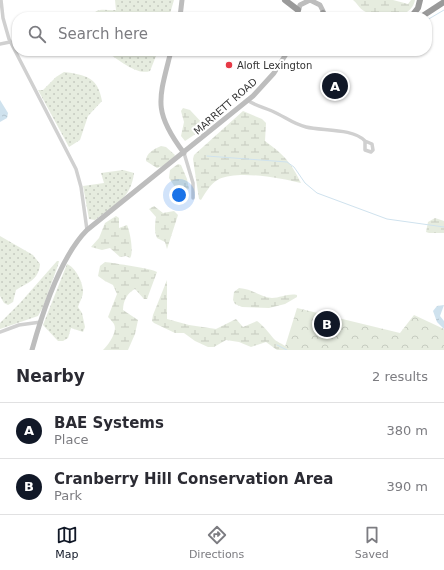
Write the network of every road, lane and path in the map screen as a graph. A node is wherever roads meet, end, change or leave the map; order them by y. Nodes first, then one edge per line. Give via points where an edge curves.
1 (1, 0) edge
2 (182, 0) edge
3 (285, 0) edge
4 (309, 0) edge
5 (324, 0) edge
6 (420, 0) edge
7 (444, 2) edge
8 (298, 10) joint
9 (181, 12) edge
10 (322, 12) edge
11 (323, 12) edge
12 (415, 12) edge
13 (429, 12) edge
14 (10, 42) junction
15 (0, 44) edge
16 (12, 46) edge
17 (17, 56) edge
18 (170, 56) edge
19 (285, 56) edge
20 (247, 100) junction
21 (365, 140) dead end
22 (184, 152) junction
23 (192, 198) dead end
24 (87, 230) junction
25 (41, 322) junction
26 (30, 324) junction
27 (38, 329) junction
28 (0, 332) edge
29 (32, 350) edge

1 - 14 street via 2,18
2 - 9 main road
3 - 8 highway
4 - 8 main road
4 - 10 main road via 316,2
5 - 11 main road
6 - 12 highway
7 - 13 highway
14 - 15 street
14 - 16 street
17 - 24 street via 75,166
18 - 22 main road via 162,89 161,108 165,124
19 - 20 main road, MARRETT ROAD via 274,73
20 - 21 street via 298,125 345,132
20 - 22 main road, MARRETT ROAD
22 - 23 street via 193,182
22 - 24 main road, MARRETT ROAD
24 - 25 main road, MARRETT ROAD via 67,257
25 - 26 street
25 - 27 main road, MARRETT ROAD
26 - 27 street
26 - 28 street
27 - 29 main road, MARRETT ROAD

